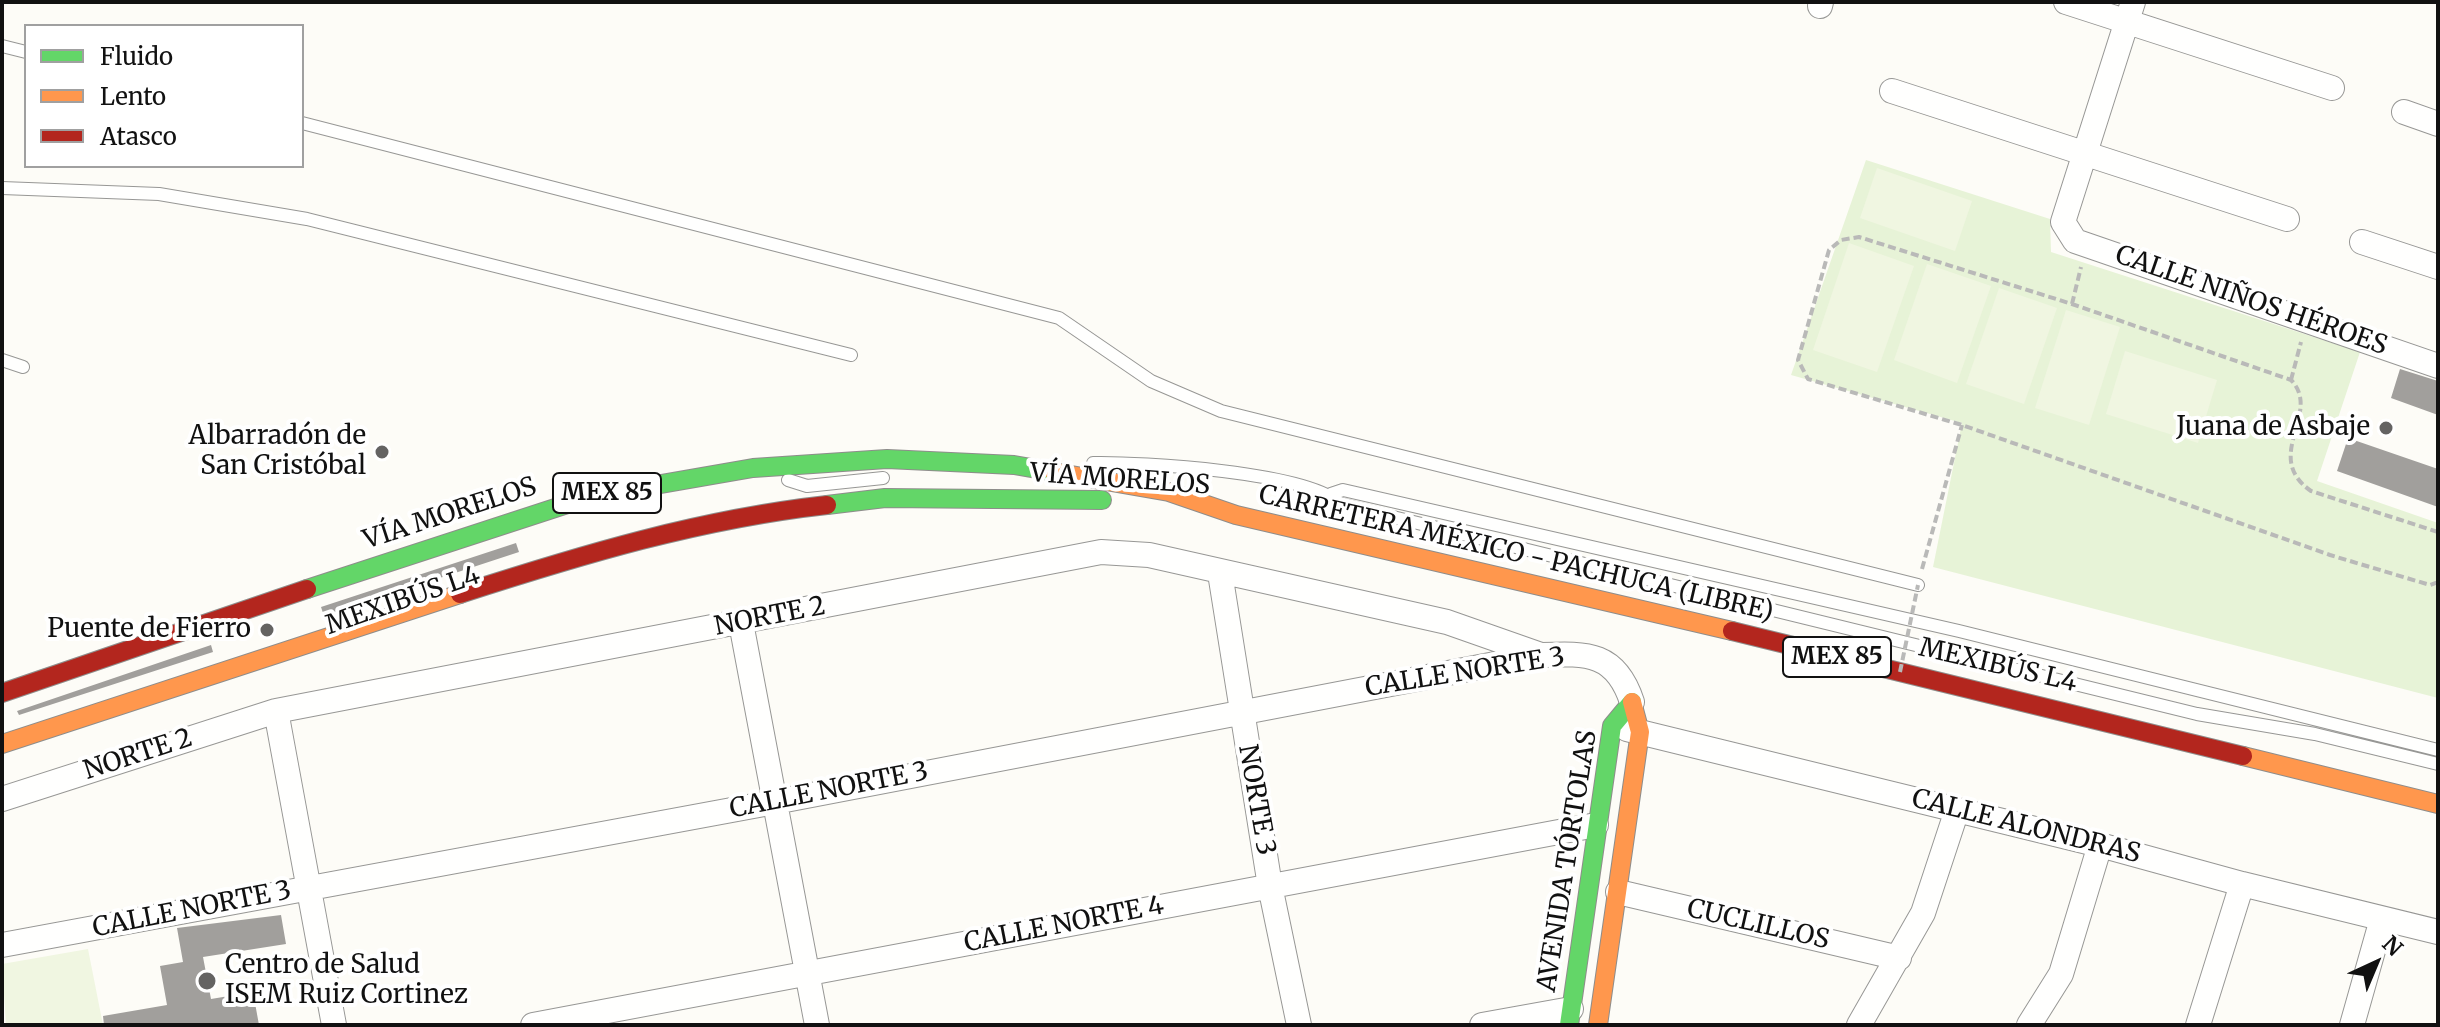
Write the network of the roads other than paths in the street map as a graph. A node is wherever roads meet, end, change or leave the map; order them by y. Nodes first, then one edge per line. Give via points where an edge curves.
1 (2066, 2) edge
2 (2130, 12) edge
3 (2, 46) edge
4 (24, 52) edge
5 (2332, 88) dead end
6 (1892, 91) dead end
7 (2404, 112) dead end
8 (304, 124) edge
9 (2438, 124) edge
10 (2086, 151) junction
11 (2, 188) edge
12 (2287, 219) dead end
13 (2362, 242) dead end
14 (2438, 267) edge
15 (851, 355) dead end
16 (2, 360) edge
17 (2438, 366) edge
18 (23, 367) dead end
19 (1014, 465) junction
20 (914, 474) dead end
21 (898, 476) dead end
22 (778, 481) dead end
23 (748, 483) dead end
24 (807, 486) junction
25 (1331, 494) junction
26 (767, 499) dead end
27 (737, 504) dead end
28 (1236, 515) junction
29 (663, 520) dead end
30 (557, 548) dead end
31 (1220, 573) junction
32 (1918, 585) road end
33 (741, 623) junction
34 (1542, 655) junction
35 (2, 693) edge
36 (1632, 702) junction
37 (2, 703) edge
38 (276, 711) junction
39 (1241, 711) junction
40 (1612, 726) junction
41 (1640, 732) junction
42 (2, 734) edge
43 (2, 744) edge
44 (2438, 750) edge
45 (2438, 764) edge
46 (2, 799) edge
47 (775, 802) junction
48 (2438, 804) edge
49 (1957, 810) junction
50 (1596, 825) junction
51 (2100, 845) junction
52 (2242, 884) junction
53 (1270, 886) junction
54 (309, 888) junction
55 (1618, 892) junction
56 (2382, 919) junction
57 (2438, 932) edge
58 (2, 945) edge
59 (1899, 958) junction
60 (807, 974) junction
61 (1570, 1017) edge
62 (334, 1025) edge
63 (533, 1025) edge
64 (817, 1025) edge
65 (1299, 1025) edge
66 (1482, 1025) edge
67 (1598, 1025) edge
68 (1859, 1025) edge
69 (2029, 1025) edge
70 (2198, 1025) edge
71 (2352, 1025) edge

1 - 2 street
2 - 5 street
2 - 10 street
3 - 4 lane
6 - 10 street
7 - 9 street
8 - 32 lane via 1059,318 1151,381 1221,411
10 - 12 street
10 - 17 street, CALLE NIÑOS HÉROES via 2063,222 2075,241
11 - 15 lane via 159,194 307,219
13 - 14 street
16 - 18 lane
19 - 20 lane, MEXIBÚS L4
19 - 25 lane, MEXIBÚS L4 via 1143,462 1215,470
19 - 28 main road, VÍA MORELOS / MEX 85 via 1169,492
19 - 35 main road, VÍA MORELOS / MEX 85 via 887,459 753,468 592,496
21 - 24 lane
22 - 24 lane via 793,479
23 - 37 lane, MEXIBÚS L4 via 623,502 563,519
24 - 26 lane via 798,495
25 - 44 lane, MEXIBÚS L4 via 1343,490 1944,628
25 - 45 lane, MEXIBÚS L4 via 1340,504 1657,584 2197,714 2315,734
27 - 29 lane
28 - 43 main road, VÍA MORELOS / MEX 85 via 1080,497 885,498 752,513 602,548
28 - 48 main road, CARRETERA MÉXICO - PACHUCA (LIBRE) / MEX 85
30 - 42 lane, MEXIBÚS L4
31 - 33 street, NORTE 2 via 1149,555 1101,552
31 - 34 street, NORTE 2 via 1447,622
31 - 39 street, NORTE 3
33 - 38 street, NORTE 2
33 - 47 street
34 - 36 street, CALLE NORTE 3 via 1596,657 1618,671
34 - 39 street, CALLE NORTE 3
36 - 40 main road, AVENIDA TÓRTOLAS
36 - 41 main road, AVENIDA TÓRTOLAS
38 - 46 street, NORTE 2
38 - 54 street
39 - 47 street, CALLE NORTE 3
39 - 53 street, NORTE 3
40 - 41 street, CALLE ALONDRAS
40 - 50 main road, AVENIDA TÓRTOLAS
41 - 49 street, CALLE ALONDRAS
41 - 55 main road, AVENIDA TÓRTOLAS
47 - 54 street, CALLE NORTE 3
47 - 60 street
49 - 51 street, CALLE ALONDRAS
49 - 59 street via 1923,913
50 - 53 street, CALLE NORTE 4
50 - 61 main road, AVENIDA TÓRTOLAS
51 - 52 street, CALLE ALONDRAS
51 - 69 street via 2061,974
52 - 56 street, CALLE ALONDRAS
52 - 70 street
53 - 60 street, CALLE NORTE 4
53 - 65 street, NORTE 3
54 - 58 street, CALLE NORTE 3
54 - 62 street
55 - 59 street, CUCLILLOS
55 - 67 main road, AVENIDA TÓRTOLAS
56 - 57 street, CALLE ALONDRAS
56 - 71 street
59 - 68 street
60 - 63 street, CALLE NORTE 4
60 - 64 street
61 - 66 street

